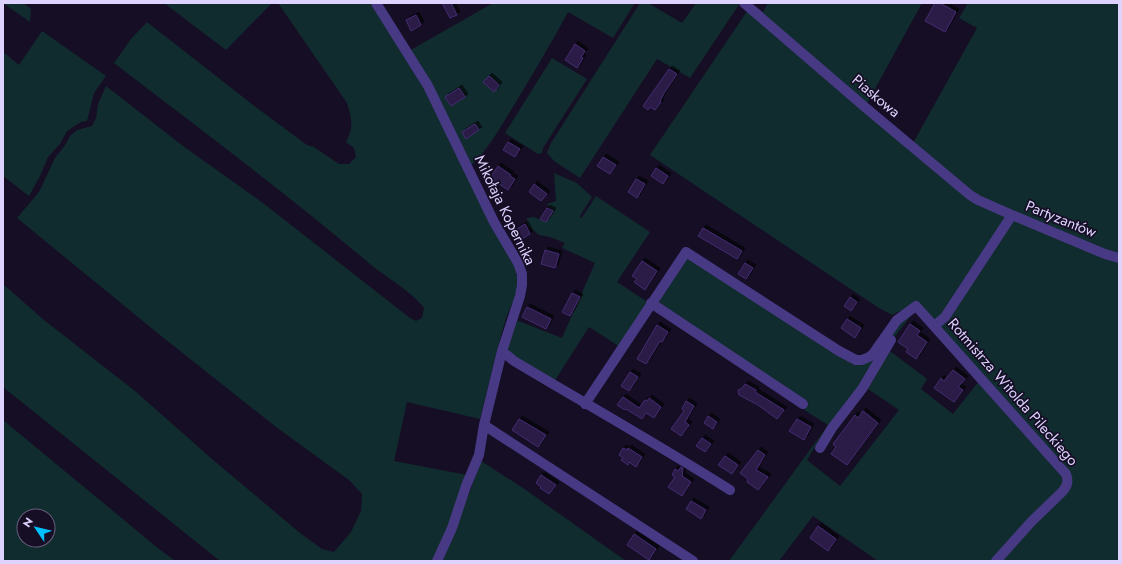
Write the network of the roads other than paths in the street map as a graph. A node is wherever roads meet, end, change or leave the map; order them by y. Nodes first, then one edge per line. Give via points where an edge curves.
1 (376, 3) edge
2 (744, 3) edge
3 (992, 206) joint
4 (1012, 215) junction
5 (1119, 258) edge
6 (651, 304) junction
7 (905, 314) junction
8 (934, 326) junction
9 (502, 351) junction
10 (585, 404) junction
11 (803, 404) dead end
12 (484, 425) junction
13 (820, 448) dead end
14 (730, 490) dead end
15 (437, 561) edge
16 (693, 561) edge
17 (996, 561) edge

1 - 9 street, Mikołaja Kopernika via 428,86 522,274 520,296
2 - 3 street, Piaskowa via 970,195
3 - 4 street, Partyzantów
4 - 5 street, Partyzantów
4 - 8 street, Rotmistrza Witolda Pileckiego via 945,317
6 - 7 street via 686,252 839,352 856,360 873,354 894,324
6 - 10 street
6 - 11 street
7 - 8 street via 916,306
7 - 13 street via 902,325 888,343 862,389
8 - 17 street, Rotmistrza Witolda Pileckiego via 1066,474 1066,488 1062,494 1031,522
9 - 10 street
9 - 12 street, Mikołaja Kopernika
10 - 14 street via 671,452
12 - 15 street via 477,460
12 - 16 street

